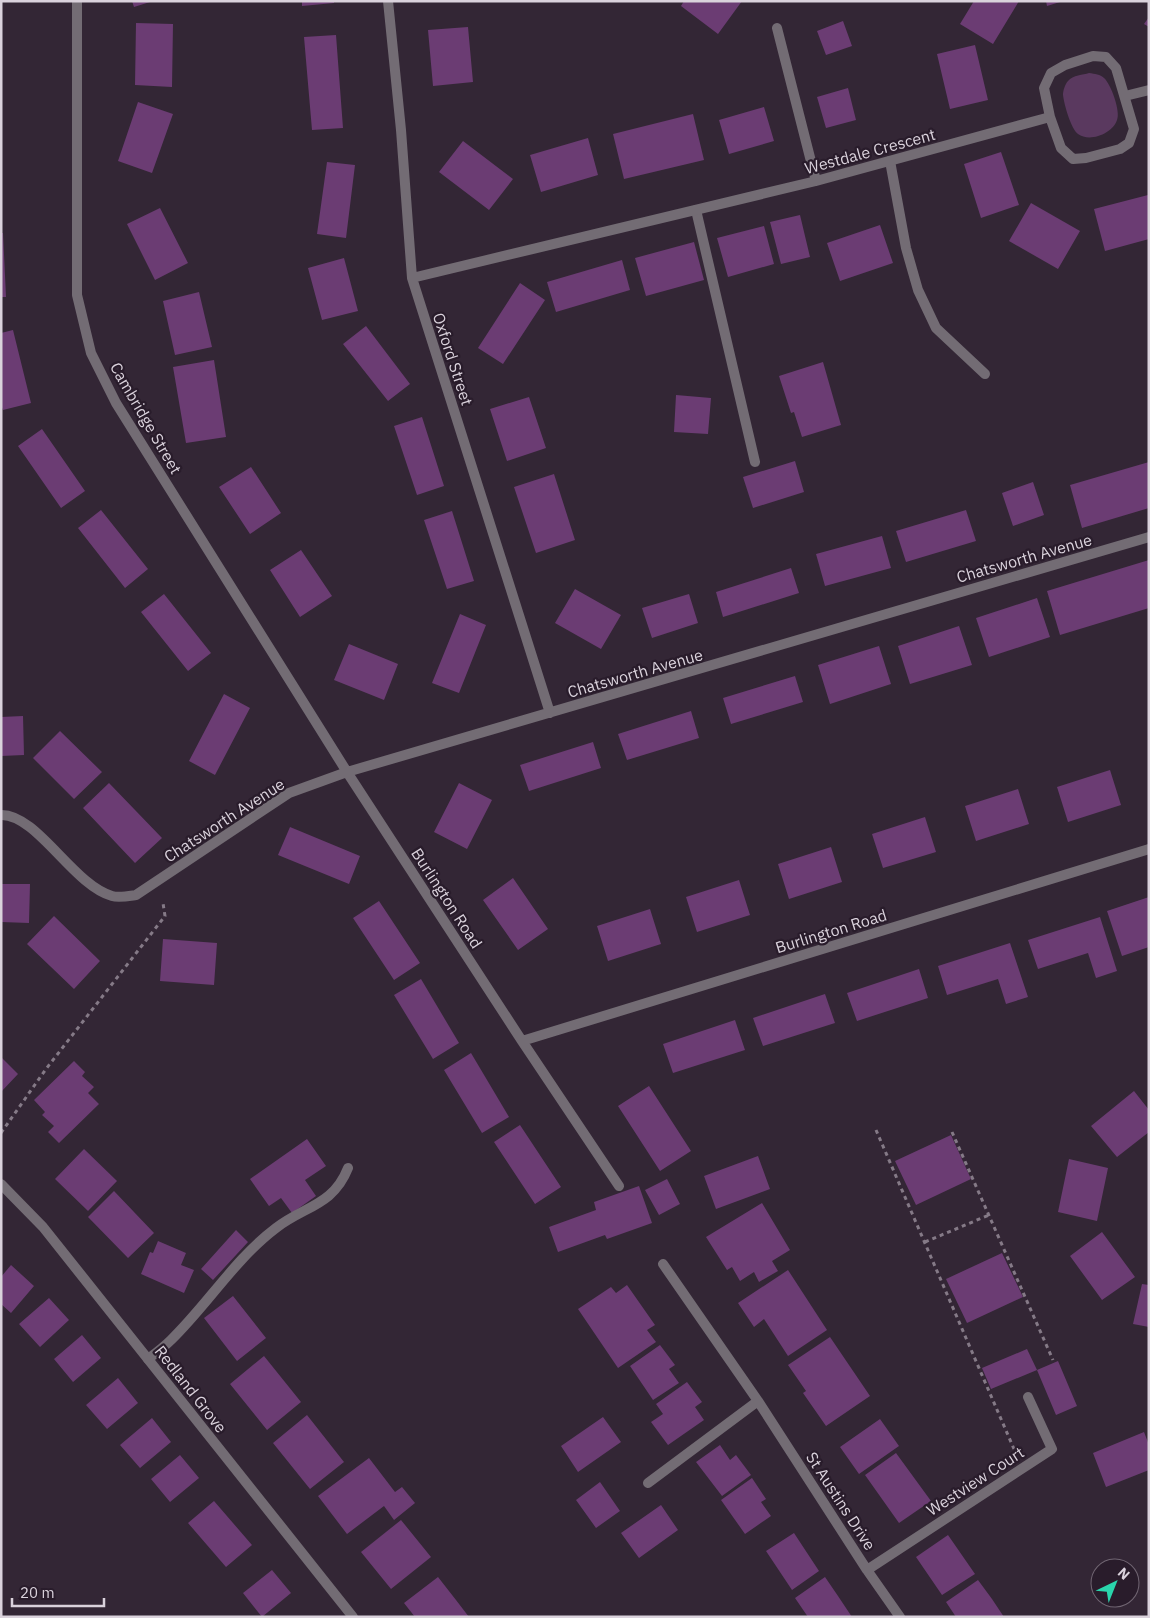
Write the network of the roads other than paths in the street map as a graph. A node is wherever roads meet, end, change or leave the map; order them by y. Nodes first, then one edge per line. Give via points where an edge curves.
1 (77, 1) edge
2 (388, 1) edge
3 (777, 28) dead end
4 (1149, 90) edge
5 (1125, 96) junction
6 (1050, 117) junction
7 (890, 161) junction
8 (816, 181) junction
9 (696, 210) junction
10 (412, 278) junction
11 (985, 374) dead end
12 (756, 462) dead end
13 (1149, 537) edge
14 (550, 713) junction
15 (347, 772) junction
16 (1, 814) edge
17 (1149, 849) edge
18 (522, 1041) junction
19 (348, 1168) dead end
20 (1, 1184) edge
21 (619, 1186) dead end
22 (663, 1264) dead end
23 (148, 1359) junction
24 (1028, 1397) dead end
25 (758, 1401) junction
26 (648, 1483) dead end
27 (867, 1570) junction
28 (353, 1617) edge
29 (900, 1617) edge

1 - 15 street, Cambridge Street via 77,295 92,353 116,403
2 - 10 street, Oxford Street
3 - 8 street
4 - 5 street
5 - 6 street via 1116,68 1106,57 1093,56 1051,73 1044,88
5 - 6 street via 1134,129 1129,143 1086,158 1073,159 1062,148
6 - 7 street, Westdale Crescent
7 - 8 street, Westdale Crescent
7 - 11 street via 906,248 922,298 936,328
8 - 9 street, Westdale Crescent
9 - 10 street, Westdale Crescent
9 - 12 street
10 - 14 street, Oxford Street
13 - 14 street, Chatsworth Avenue
14 - 15 street, Chatsworth Avenue
15 - 16 street, Chatsworth Avenue via 289,793 136,895 114,896 92,887 29,825 9,814
15 - 18 street, Burlington Road
17 - 18 street, Burlington Road
18 - 21 street, Burlington Road
19 - 23 street via 327,1198 278,1226 254,1245 171,1340
20 - 23 street, Redland Grove via 44,1228
22 - 25 street, St Austins Drive
23 - 28 street, Redland Grove
24 - 27 street, Westview Court via 1052,1449
25 - 26 street
25 - 27 street, St Austins Drive
27 - 29 street, St Austins Drive

